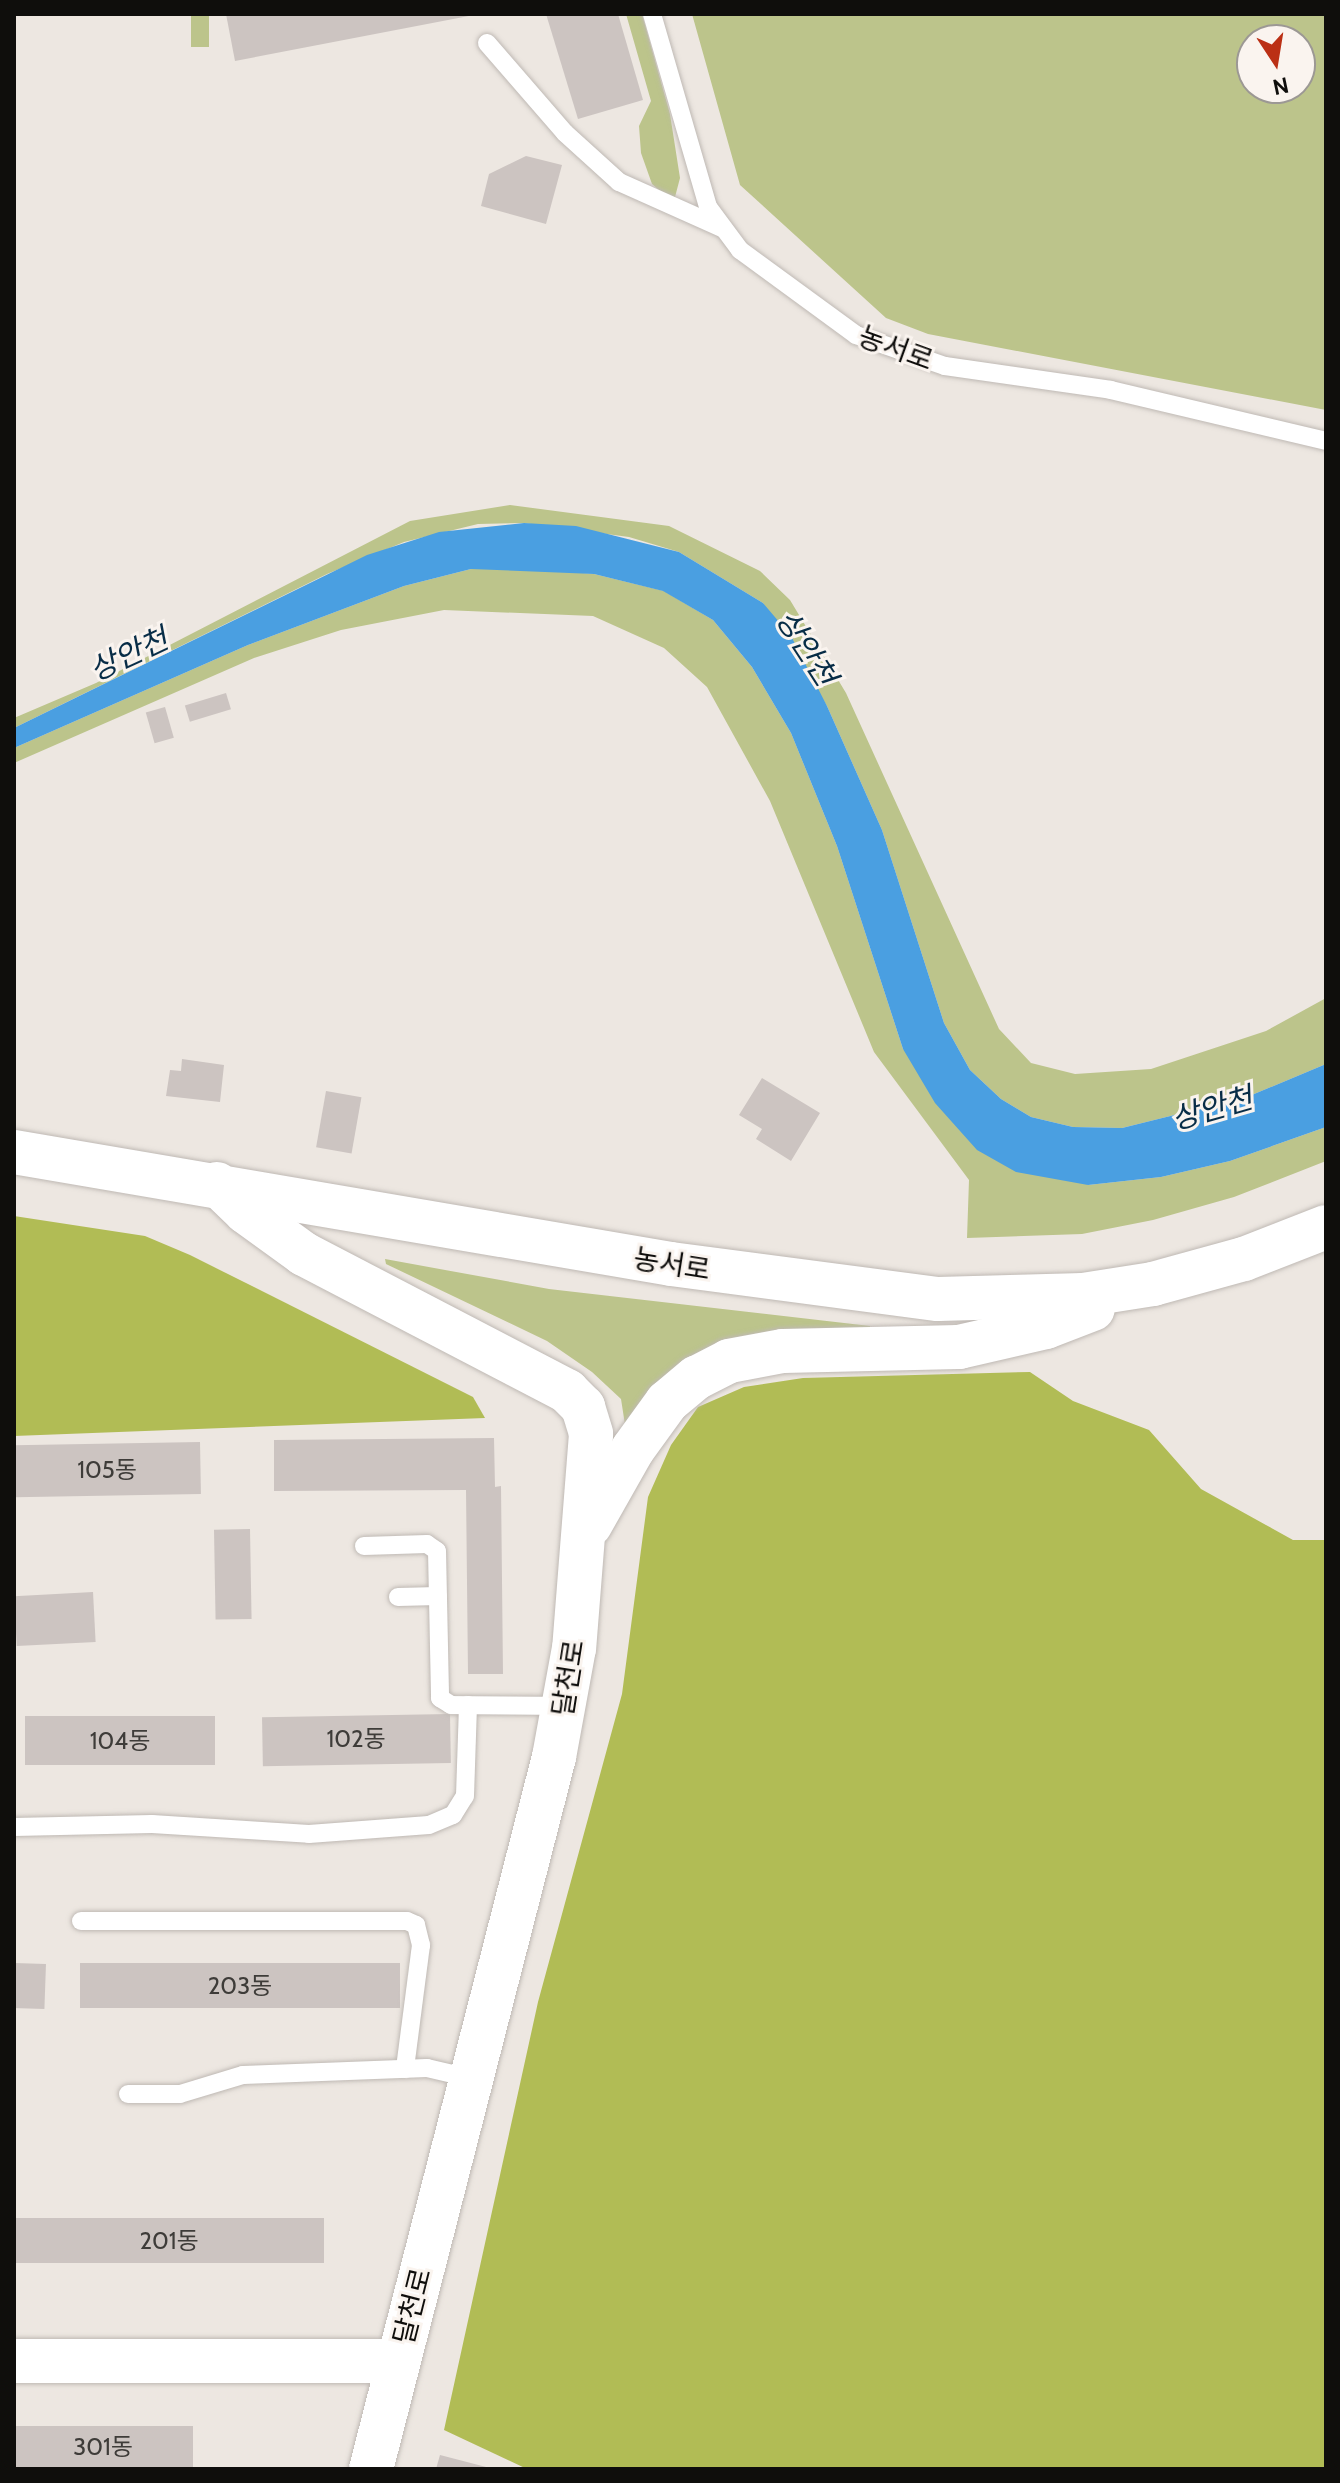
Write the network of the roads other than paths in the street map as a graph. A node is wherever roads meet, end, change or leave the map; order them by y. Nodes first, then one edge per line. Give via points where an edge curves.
1 (652, 14) edge
2 (487, 43) dead end
3 (722, 228) junction
4 (1326, 441) edge
5 (14, 1152) edge
6 (217, 1184) junction
7 (1326, 1227) edge
8 (1153, 1284) junction
9 (583, 1538) junction
10 (364, 1546) dead end
11 (438, 1596) junction
12 (398, 1597) dead end
13 (468, 1705) junction
14 (565, 1706) junction
15 (14, 1827) edge
16 (81, 1921) dead end
17 (405, 2069) junction
18 (470, 2078) junction
19 (128, 2094) dead end
20 (14, 2361) edge
21 (398, 2361) junction
22 (371, 2469) edge

1 - 3 lane, 농서로 via 704,196
2 - 3 lane via 565,133 619,182
3 - 4 lane, 농서로 via 740,250 812,307 856,335 911,358 1111,390
5 - 6 street, 농서로
6 - 8 street, 농서로 via 656,1262 922,1297 1008,1301
6 - 9 street, 달천로 via 304,1254 567,1391 583,1407 591,1434
7 - 8 street, 농서로 via 1244,1259
8 - 9 street via 1046,1327 959,1347 783,1351 729,1361 696,1378 667,1402 633,1449
9 - 14 street, 달천로
10 - 11 lane via 433,1546 439,1559
11 - 12 lane
11 - 13 lane via 440,1698
13 - 14 lane
13 - 15 lane via 465,1796 453,1815 429,1825 309,1834 152,1824
14 - 18 street, 달천로
16 - 17 lane via 416,1925 421,1945
17 - 18 lane
17 - 19 lane via 243,2075 180,2094
18 - 21 street, 달천로
20 - 21 street, 달천로
21 - 22 street, 달천로

